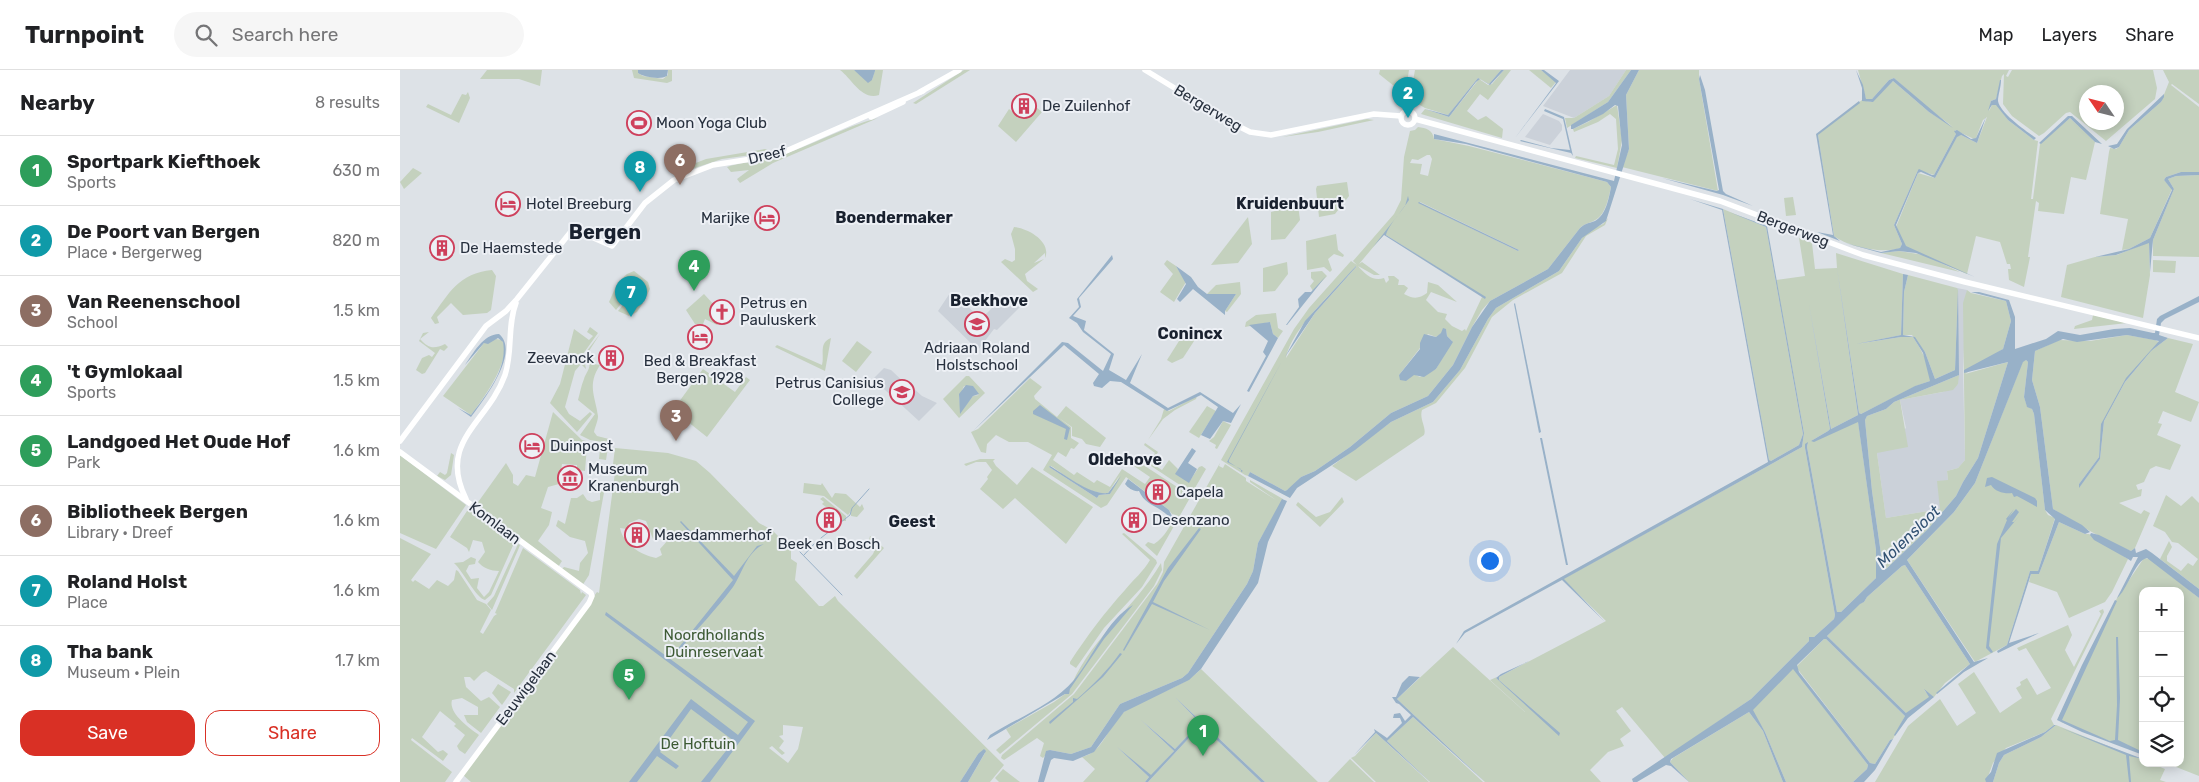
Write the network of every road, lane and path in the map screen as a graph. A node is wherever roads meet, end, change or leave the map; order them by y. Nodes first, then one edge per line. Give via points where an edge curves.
1 (959, 70) edge
2 (1145, 70) edge
3 (1401, 118) junction
4 (1415, 121) junction
5 (517, 299) junction
6 (2199, 338) edge
7 (400, 441) edge
8 (400, 452) edge
9 (458, 478) junction
10 (446, 486) junction
11 (467, 501) junction
12 (591, 593) joint
13 (456, 782) edge

1 - 5 main road, Dreef via 923,91 777,155 713,164 685,176 645,203 612,246 573,229
2 - 3 main road, Bergerweg via 1230,122 1257,134 1282,134 1364,116
3 - 4 main road via 1407,125
3 - 4 main road via 1408,111 1414,114
4 - 6 main road, Bergerweg via 1724,202 1863,255
5 - 7 main road via 486,326
5 - 9 main road via 511,316 510,353 505,375 458,451
8 - 10 main road, Komlaan
9 - 10 main road
9 - 11 main road
10 - 11 main road, Komlaan
11 - 12 main road, Komlaan
12 - 13 main road, Eeuwigelaan via 589,604

